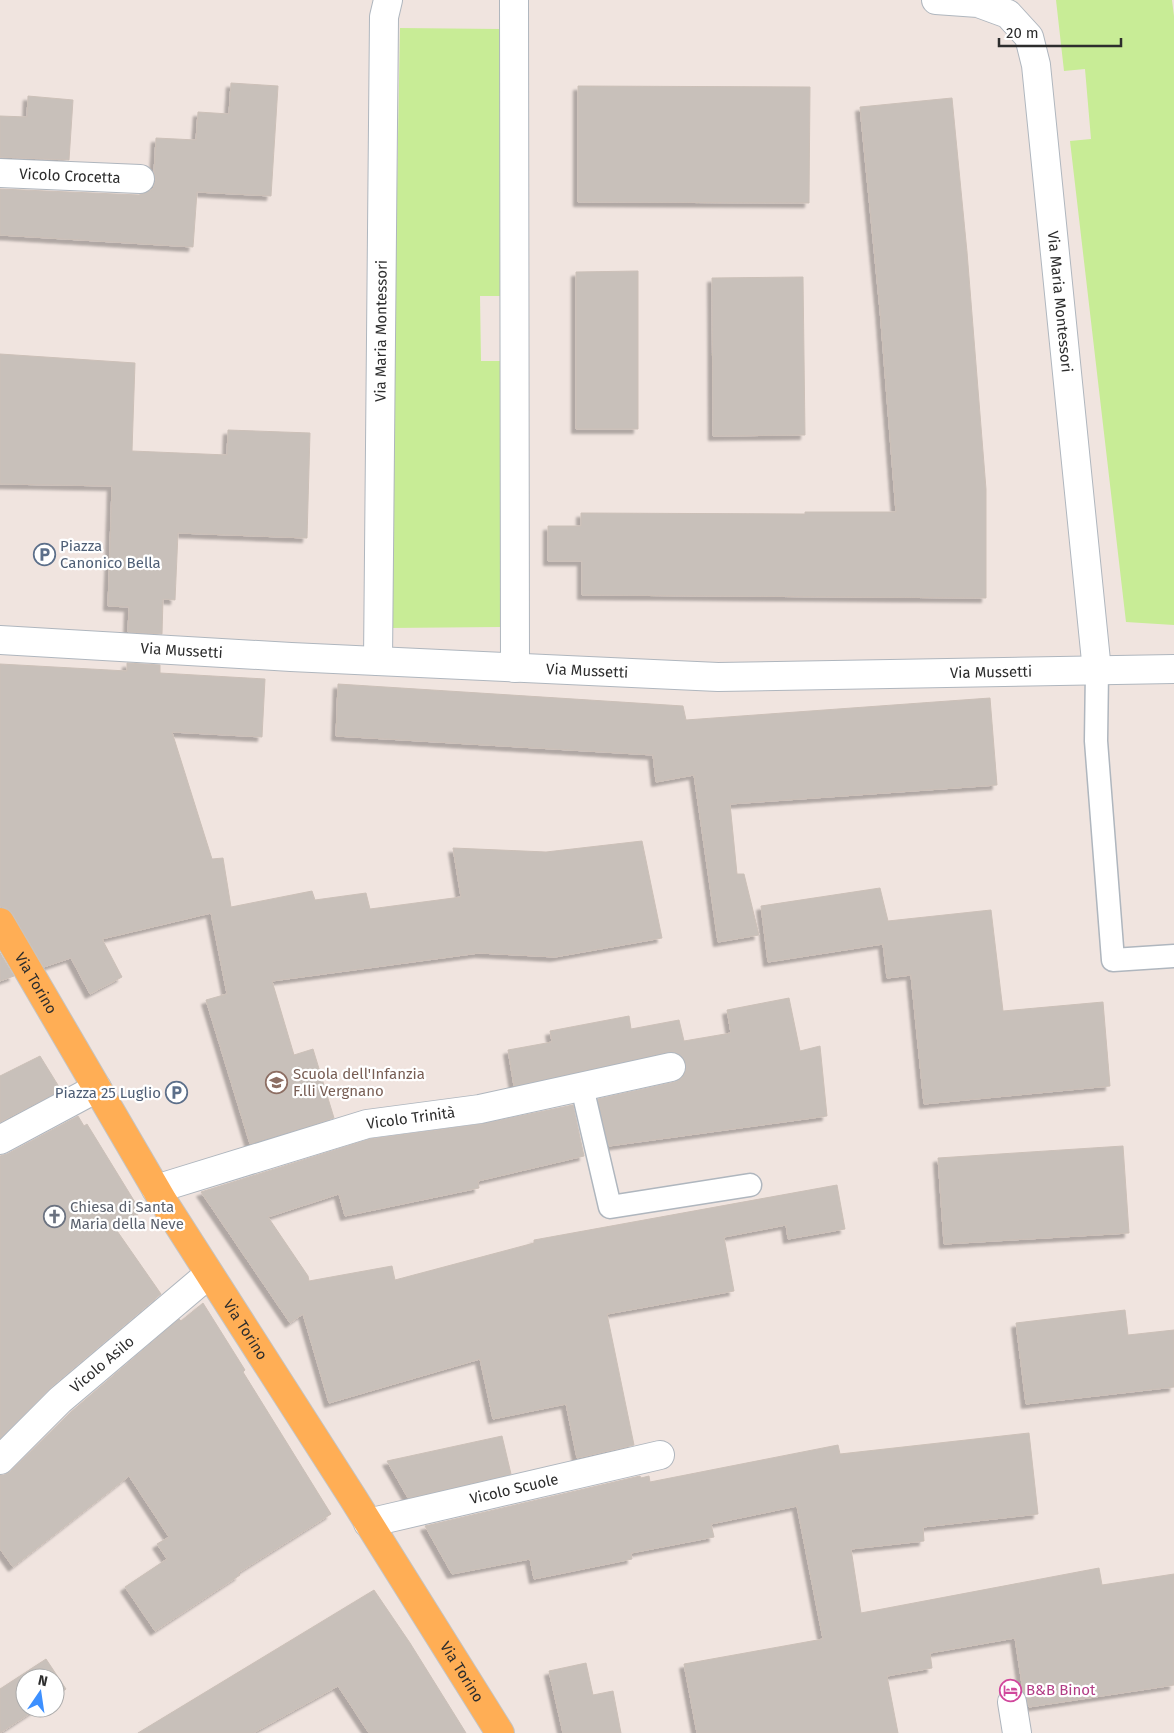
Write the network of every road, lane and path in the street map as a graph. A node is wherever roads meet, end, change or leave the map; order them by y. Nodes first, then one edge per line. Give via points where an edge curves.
1 (388, 0) edge
2 (514, 0) edge
3 (936, 0) edge
4 (0, 173) edge
5 (140, 179) dead end
6 (0, 640) edge
7 (378, 661) junction
8 (515, 668) junction
9 (1174, 669) edge
10 (1098, 671) junction
11 (2, 929) edge
12 (1174, 956) edge
13 (672, 1067) dead end
14 (582, 1087) junction
15 (97, 1088) junction
16 (0, 1140) edge
17 (750, 1185) dead end
18 (156, 1188) junction
19 (209, 1274) junction
20 (660, 1455) dead end
21 (0, 1460) edge
22 (368, 1523) junction
23 (1012, 1702) dead end
24 (500, 1733) edge
25 (1017, 1733) edge

1 - 7 street, Via Maria Montessori via 384,17
2 - 8 street
3 - 10 street, Via Maria Montessori via 978,3 1008,14 1028,37 1036,65
4 - 5 street, Vicolo Crocetta
6 - 7 street, Via Mussetti
7 - 8 street, Via Mussetti
8 - 10 street, Via Mussetti via 718,677
9 - 10 street, Via Mussetti
10 - 12 lane via 1096,740 1113,960
11 - 15 main road, Via Torino
13 - 14 street, Vicolo Trinità
14 - 17 lane via 610,1208
14 - 18 street, Vicolo Trinità via 480,1109 367,1124
15 - 16 street
15 - 18 main road, Via Torino
18 - 19 main road, Via Torino
19 - 21 street, Vicolo Asilo via 60,1400
19 - 22 main road, Via Torino
20 - 22 street, Vicolo Scuole
22 - 24 main road, Via Torino
23 - 25 street

